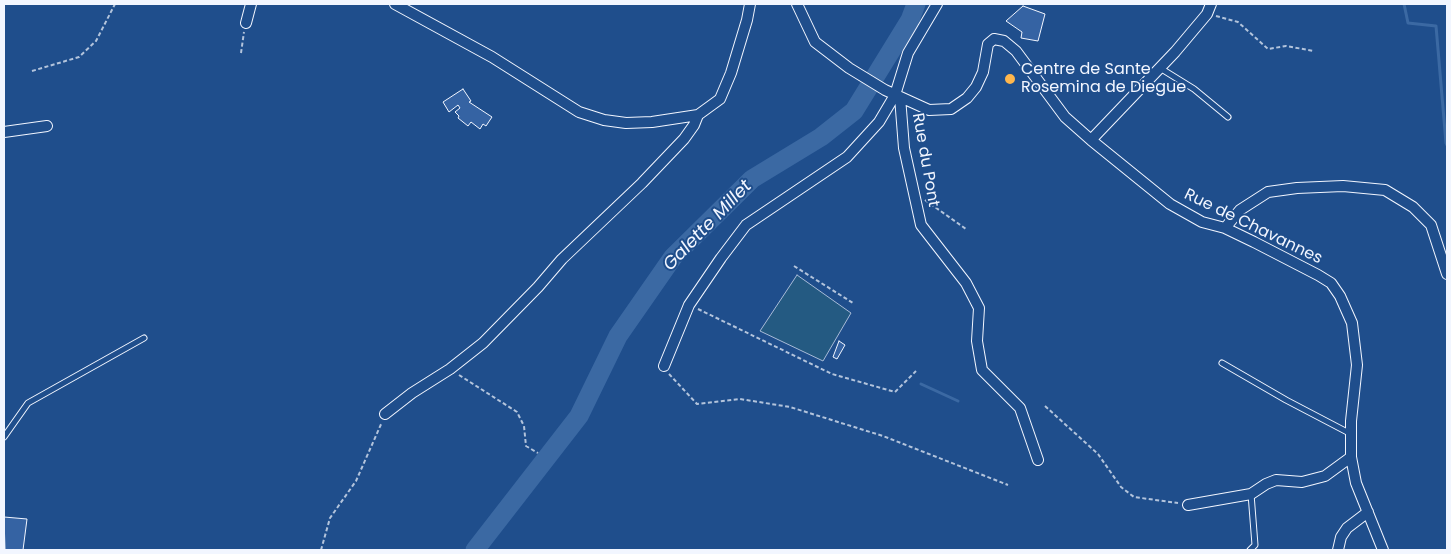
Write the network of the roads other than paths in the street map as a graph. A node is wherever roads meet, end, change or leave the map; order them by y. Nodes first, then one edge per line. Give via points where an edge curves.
1 (251, 4) edge
2 (395, 4) edge
3 (750, 4) edge
4 (797, 4) edge
5 (937, 4) edge
6 (1211, 4) edge
7 (246, 22) road end
8 (1160, 68) junction
9 (893, 94) junction
10 (698, 115) junction
11 (1228, 117) dead end
12 (47, 126) dead end
13 (4, 132) edge
14 (1091, 140) junction
15 (1225, 228) junction
16 (1447, 274) edge
17 (144, 338) dead end
18 (1222, 363) dead end
19 (664, 366) road end
20 (385, 414) road end
21 (1351, 434) junction
22 (4, 437) edge
23 (1351, 457) junction
24 (1038, 460) dead end
25 (1251, 494) junction
26 (1188, 505) road end
27 (1368, 512) junction
28 (1250, 550) edge
29 (1338, 550) edge
30 (1383, 550) edge

1 - 7 street
2 - 10 street via 492,56 579,112 626,123
3 - 10 street via 731,73 720,99
4 - 9 street, Rue de Chavannes via 815,42 849,68
5 - 9 street via 908,53
6 - 8 street via 1207,14
8 - 11 lane via 1194,89
8 - 14 street
9 - 14 street, Rue de Chavannes via 929,110 951,109 976,87 983,72 988,44 994,39 1004,41 1016,51 1066,117
9 - 19 street via 879,122 846,157 746,225 689,305
9 - 24 street, Rue du Pont via 921,225 966,283 979,308 977,341 982,370 1020,408
10 - 20 street via 684,139 562,259 483,343
12 - 13 street
14 - 15 street, Rue de Chavannes via 1170,204 1202,222
15 - 16 street via 1240,210 1268,192 1343,186 1385,190 1413,207 1431,225
15 - 21 street, Rue de Chavannes via 1318,275 1331,283 1340,296 1352,323 1357,365
17 - 22 lane via 28,403
18 - 21 lane
21 - 23 street, Rue de Chavannes
23 - 25 street via 1325,476 1302,482 1276,480
23 - 27 street, Rue de Chavannes via 1356,483
25 - 26 street
25 - 28 lane via 1255,546
27 - 29 street via 1347,528
27 - 30 street, Rue de Chavannes

